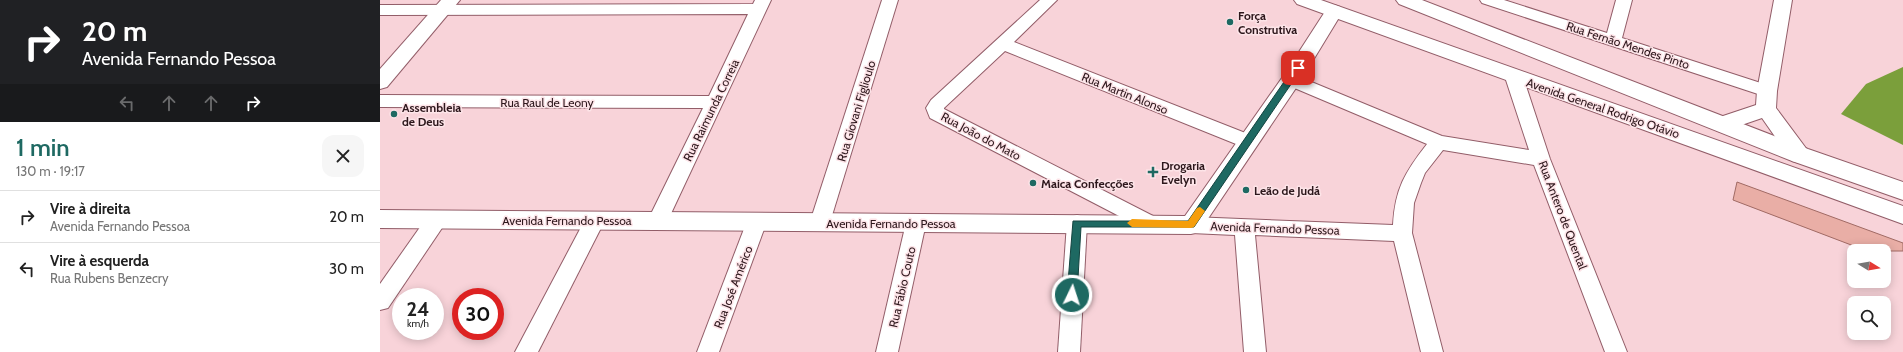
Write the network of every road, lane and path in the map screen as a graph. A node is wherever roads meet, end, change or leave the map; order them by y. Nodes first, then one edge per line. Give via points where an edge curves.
1 (890, 0) edge
2 (1049, 0) edge
3 (1303, 0) edge
4 (1405, 0) edge
5 (1488, 0) edge
6 (1624, 0) edge
7 (1783, 0) edge
8 (761, 4) edge
9 (447, 5) edge
10 (1332, 6) edge
11 (380, 10) edge
12 (1612, 40) junction
13 (1003, 44) junction
14 (1514, 77) junction
15 (1291, 80) junction
16 (380, 82) edge
17 (1766, 100) junction
18 (380, 101) edge
19 (715, 102) junction
20 (1721, 124) junction
21 (1247, 141) junction
22 (1439, 142) junction
23 (1800, 155) junction
24 (1541, 159) junction
25 (1903, 191) edge
26 (1903, 215) edge
27 (380, 219) edge
28 (437, 219) junction
29 (595, 220) junction
30 (658, 220) junction
31 (757, 222) junction
32 (820, 222) junction
33 (916, 223) junction
34 (1077, 223) junction
35 (1148, 223) junction
36 (1191, 224) junction
37 (1244, 227) junction
38 (1402, 233) junction
39 (380, 301) edge
40 (526, 352) edge
41 (708, 352) edge
42 (887, 352) edge
43 (1069, 352) edge
44 (1255, 352) edge
45 (1432, 352) edge
46 (1616, 352) edge

1 - 32 street, Rua Giovani Figlioulo
2 - 13 street, Rua João do Mato
3 - 10 street, Avenida General Rodrigo Otávio
4 - 20 street, Avenida General Rodrigo Otávio
5 - 12 street, Rua Fernão Mendes Pinto
6 - 12 street
7 - 17 street
8 - 9 street
8 - 19 street, Rua Raimunda Correia
9 - 11 street
9 - 16 street
10 - 14 street, Avenida General Rodrigo Otávio
10 - 15 street
12 - 17 street, Rua Fernão Mendes Pinto
13 - 21 street, Rua Martin Alonso
13 - 35 street, Rua João do Mato via 937,104 934,108 936,113
14 - 24 street, Rua Antero de Quental
14 - 26 street, Avenida General Rodrigo Otávio
15 - 21 street
15 - 22 street
17 - 20 street
17 - 23 street
18 - 19 street, Rua Raul de Leony
19 - 30 street, Rua Raimunda Correia
20 - 23 street, Avenida General Rodrigo Otávio
21 - 36 street
22 - 24 street
22 - 38 street via 1418,169 1411,183 1404,203
23 - 25 street, Avenida General Rodrigo Otávio
24 - 46 street, Rua Antero de Quental
27 - 28 street, Avenida Fernando Pessoa
28 - 29 street, Avenida Fernando Pessoa
28 - 39 street
29 - 30 street, Avenida Fernando Pessoa
29 - 40 street
30 - 31 street, Avenida Fernando Pessoa
31 - 32 street, Avenida Fernando Pessoa
31 - 41 street, Rua José Américo
32 - 33 street, Avenida Fernando Pessoa
33 - 34 street, Avenida Fernando Pessoa
33 - 42 street, Rua Fábio Couto
34 - 35 street, Avenida Fernando Pessoa
34 - 43 street
35 - 36 street, Avenida Fernando Pessoa
36 - 37 street, Avenida Fernando Pessoa
37 - 38 street, Avenida Fernando Pessoa
37 - 44 street
38 - 45 street

